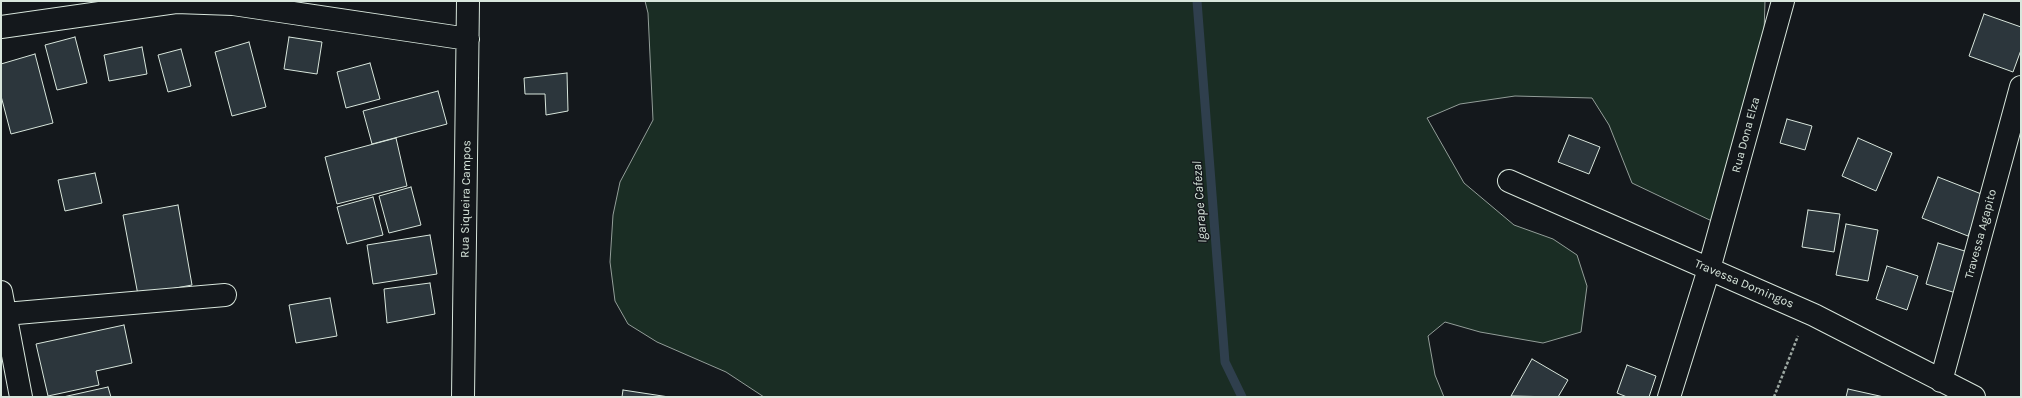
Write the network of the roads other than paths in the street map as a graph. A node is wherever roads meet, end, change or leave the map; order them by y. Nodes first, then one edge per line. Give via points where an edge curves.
1 (468, 1) edge
2 (1783, 1) edge
3 (1, 27) edge
4 (468, 39) junction
5 (2021, 87) edge
6 (1509, 181) dead end
7 (1709, 269) junction
8 (1, 292) edge
9 (225, 295) dead end
10 (5, 314) junction
11 (1941, 381) junction
12 (21, 397) edge
13 (463, 397) edge
14 (1669, 397) edge
15 (1974, 397) edge

1 - 4 street, Rua Siqueira Campos
2 - 7 street, Rua Dona Elza
3 - 4 street via 176,2 233,4
4 - 13 street, Rua Siqueira Campos
5 - 11 street, Travessa Agapito
6 - 7 street, Travessa Domingos
7 - 11 street, Travessa Domingos via 1814,315
7 - 14 street, Rua Dona Elza
8 - 10 street
9 - 10 street
10 - 12 street
11 - 15 street, Travessa Domingos

